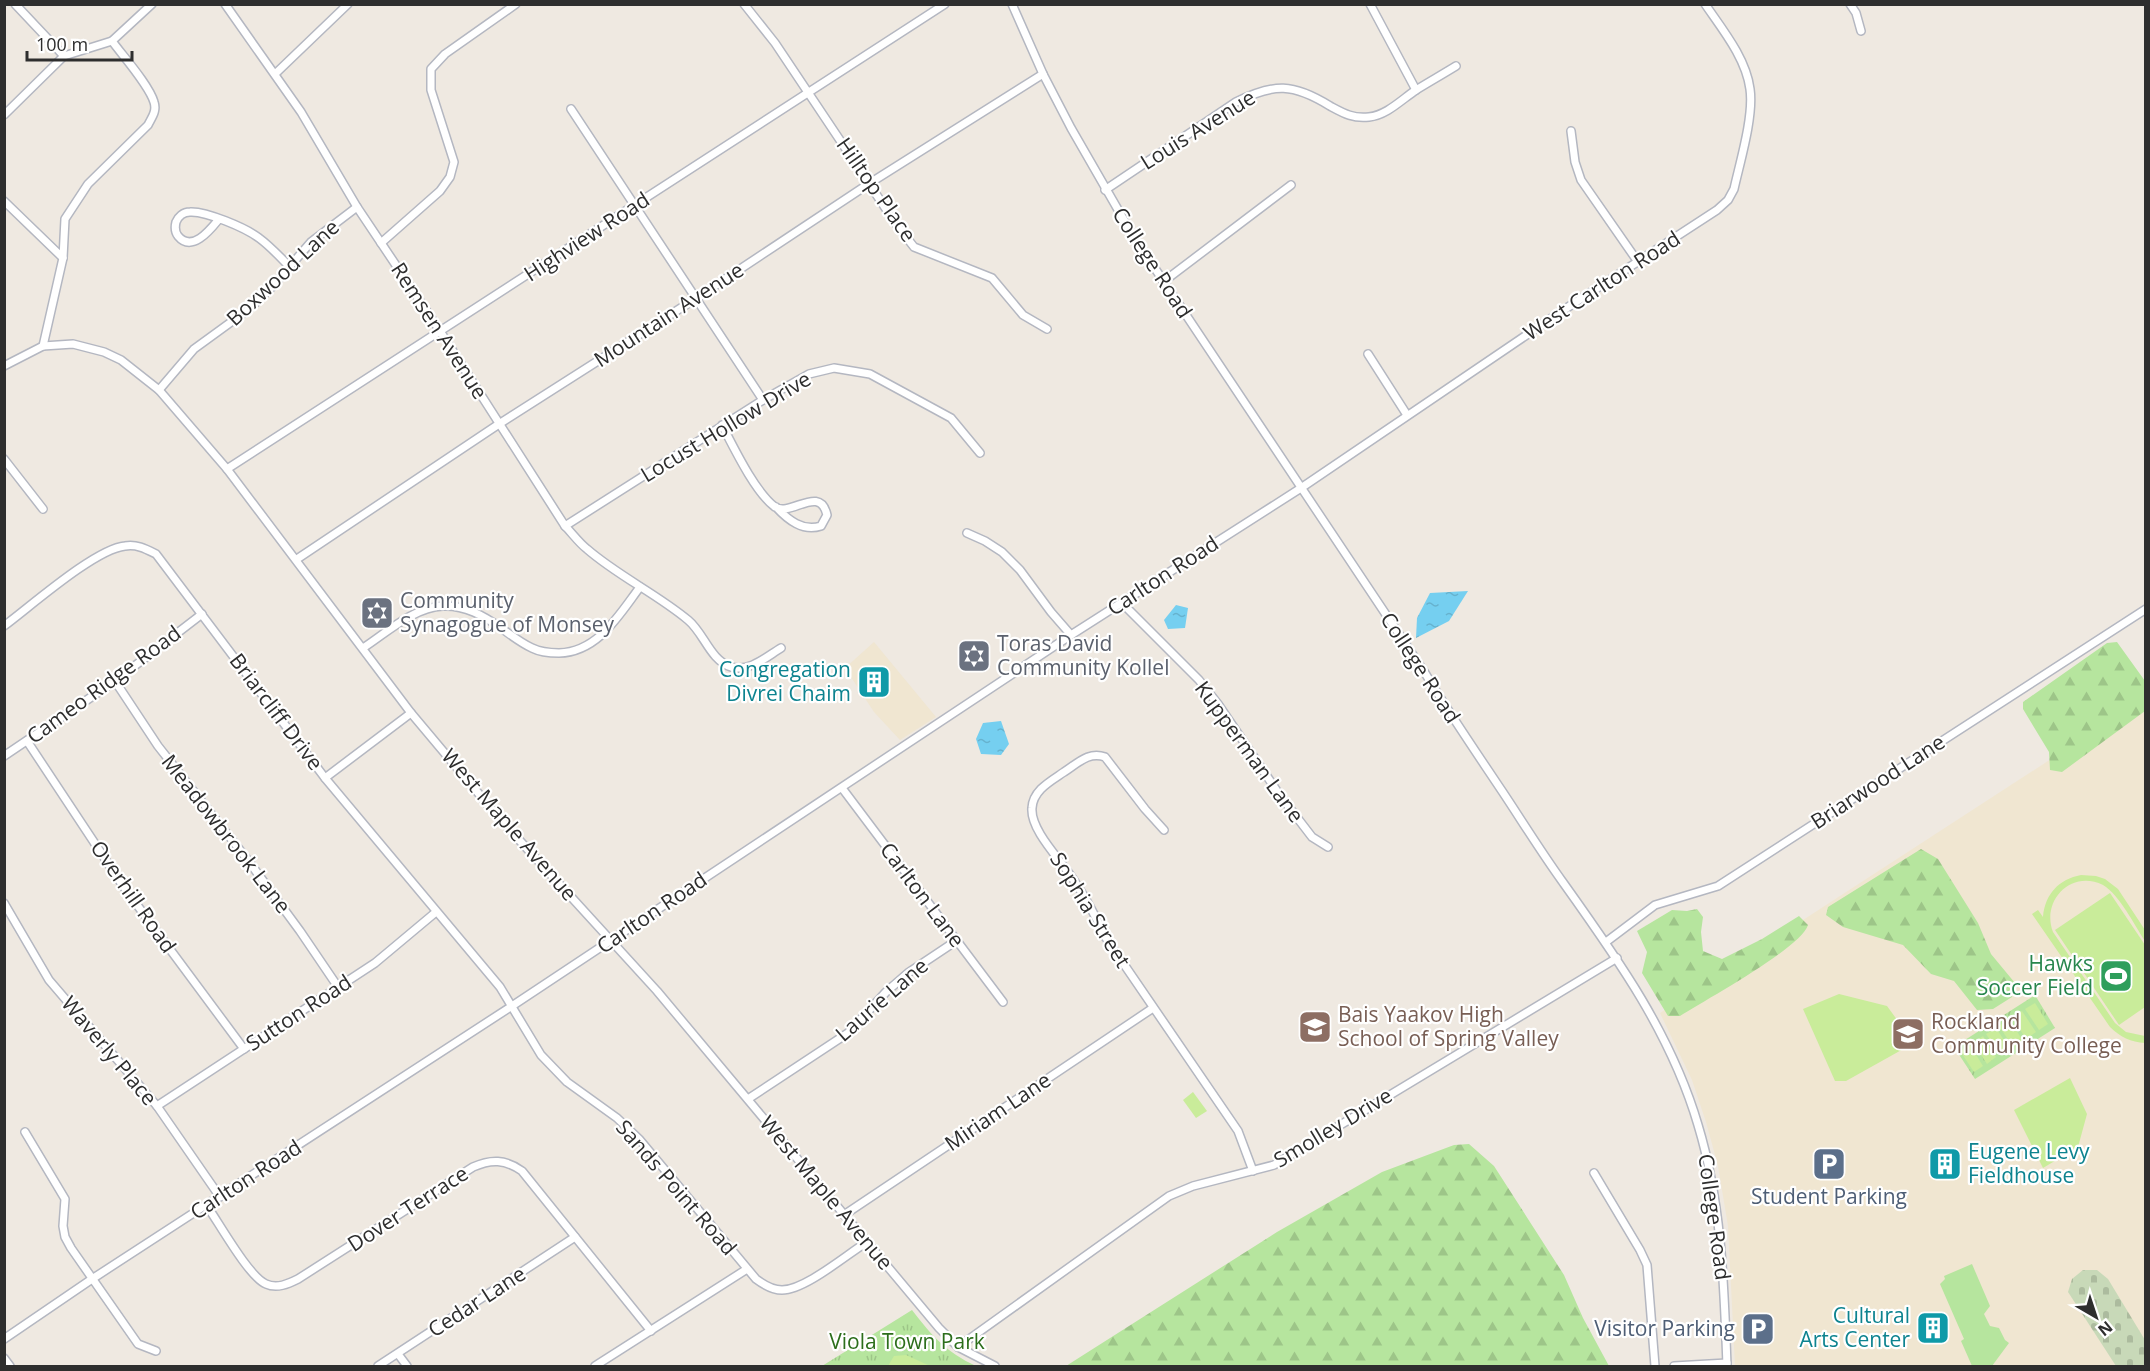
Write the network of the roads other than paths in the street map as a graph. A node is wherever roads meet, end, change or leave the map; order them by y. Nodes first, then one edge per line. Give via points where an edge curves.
1 (15, 4) edge
2 (152, 4) edge
3 (225, 4) edge
4 (348, 4) edge
5 (516, 4) edge
6 (744, 4) edge
7 (945, 4) edge
8 (1012, 4) edge
9 (1370, 4) edge
10 (1705, 4) edge
11 (1850, 4) edge
12 (1861, 31) dead end
13 (112, 41) junction
14 (64, 56) junction
15 (1456, 66) dead end
16 (275, 74) junction
17 (1043, 74) junction
18 (1416, 90) junction
19 (807, 92) junction
20 (571, 109) dead end
21 (4, 115) edge
22 (1571, 131) dead end
23 (870, 183) junction
24 (1291, 185) dead end
25 (1105, 190) junction
26 (4, 201) edge
27 (357, 207) junction
28 (635, 207) junction
29 (219, 219) junction
30 (381, 243) junction
31 (63, 258) junction
32 (1638, 262) junction
33 (290, 267) junction
34 (1163, 282) junction
35 (695, 299) junction
36 (1047, 329) dead end
37 (440, 331) junction
38 (43, 346) junction
39 (1368, 354) dead end
40 (4, 366) edge
41 (159, 390) junction
42 (763, 400) junction
43 (1407, 415) junction
44 (499, 424) junction
45 (722, 425) junction
46 (980, 453) dead end
47 (4, 459) edge
48 (227, 469) junction
49 (1301, 488) junction
50 (776, 507) junction
51 (43, 509) dead end
52 (565, 526) junction
53 (967, 533) dead end
54 (297, 559) junction
55 (640, 587) junction
56 (1122, 603) junction
57 (2145, 609) edge
58 (202, 614) junction
59 (4, 626) edge
60 (1071, 635) junction
61 (363, 648) junction
62 (781, 648) dead end
63 (115, 681) junction
64 (411, 712) junction
65 (27, 741) junction
66 (4, 756) edge
67 (325, 778) junction
68 (842, 788) junction
69 (1164, 830) dead end
70 (1328, 846) dead end
71 (4, 903) edge
72 (436, 912) junction
73 (611, 940) junction
74 (956, 941) junction
75 (1606, 942) junction
76 (1617, 958) junction
77 (338, 987) junction
78 (1003, 1002) dead end
79 (512, 1006) junction
80 (1153, 1008) junction
81 (244, 1049) junction
82 (748, 1099) junction
83 (157, 1106) junction
84 (25, 1132) dead end
85 (1253, 1171) junction
86 (1594, 1173) dead end
87 (220, 1197) junction
88 (207, 1206) junction
89 (844, 1215) junction
90 (575, 1238) junction
91 (867, 1242) junction
92 (747, 1269) junction
93 (92, 1279) junction
94 (651, 1331) junction
95 (4, 1339) edge
96 (958, 1347) junction
97 (156, 1351) dead end
98 (398, 1354) junction
99 (4, 1358) edge
100 (1727, 1365) edge
101 (10, 1366) edge
102 (378, 1366) edge
103 (407, 1366) edge
104 (595, 1366) edge
105 (995, 1366) edge
106 (1655, 1366) edge
107 (1674, 1366) edge

1 - 14 street
2 - 13 street
3 - 16 street, Remsen Avenue
4 - 16 street
5 - 30 street via 445,54 431,69 431,90 454,162 450,177
6 - 19 street, Hilltop Place
7 - 19 street, Highview Road
8 - 17 street, College Road
9 - 18 street
10 - 32 street, West Carlton Road via 1745,69 1750,90 1734,189 1717,210
11 - 12 street
13 - 14 street
13 - 31 street via 149,91 155,103 154,113 148,125 77,199 65,219
14 - 21 street
15 - 18 street, Louis Avenue
16 - 27 street, Remsen Avenue
17 - 23 street, Mountain Avenue
17 - 25 street, College Road
18 - 25 street, Louis Avenue via 1383,113 1369,117 1347,116 1298,90 1279,87 1257,91
19 - 23 street, Hilltop Place
19 - 28 street, Highview Road
20 - 28 street
22 - 32 street via 1581,180
23 - 35 street, Mountain Avenue
23 - 36 street, Hilltop Place via 914,247 992,278 1023,315
24 - 34 street
25 - 34 street, College Road
26 - 31 street
27 - 30 street, Remsen Avenue
27 - 33 street, Boxwood Lane via 311,242
28 - 35 street
28 - 37 street, Highview Road
29 - 29 street via 189,212 176,221 175,231 178,237 196,241
29 - 33 street via 260,238
30 - 37 street, Remsen Avenue
31 - 38 street
32 - 43 street, West Carlton Road
33 - 41 street, Boxwood Lane via 249,309 194,349
34 - 49 street, College Road
35 - 42 street
35 - 44 street, Mountain Avenue
37 - 44 street, Remsen Avenue
37 - 48 street, Highview Road
38 - 40 street, West Maple Avenue
38 - 41 street, West Maple Avenue via 73,344 104,352 121,360
39 - 43 street
41 - 48 street, West Maple Avenue
42 - 45 street, Locust Hollow Drive
42 - 46 street, Locust Hollow Drive via 809,374 834,368 870,374 951,418
43 - 49 street, West Carlton Road
44 - 52 street, Remsen Avenue
44 - 54 street, Mountain Avenue
45 - 50 street via 748,472
45 - 52 street, Locust Hollow Drive
47 - 51 street
48 - 54 street, West Maple Avenue
49 - 56 street, Carlton Road
49 - 75 street, College Road via 1456,725
50 - 50 street via 785,509 815,502 824,507 827,515 821,526 812,528 790,521
52 - 55 street, Remsen Avenue via 586,549
53 - 60 street via 1002,552
54 - 61 street, West Maple Avenue
55 - 61 street via 606,630 589,645 568,653 533,649 485,616 462,607 442,606 423,610
55 - 62 street, Remsen Avenue via 691,622 719,660 729,666 754,665
56 - 60 street, Carlton Road
56 - 70 street, Kupperman Lane via 1198,680 1312,837
57 - 75 street, Briarwood Lane via 1718,886 1655,905
58 - 59 street, Briarcliff Drive via 156,554 127,545 94,558
58 - 63 street, Cameo Ridge Road
58 - 67 street, Briarcliff Drive
60 - 68 street, Carlton Road
61 - 64 street, West Maple Avenue
63 - 65 street, Cameo Ridge Road
63 - 77 street, Meadowbrook Lane via 158,746 247,859
64 - 67 street
64 - 73 street, West Maple Avenue via 500,819
65 - 66 street, Cameo Ridge Road
65 - 81 street, Overhill Road via 123,886
67 - 72 street, Briarcliff Drive
68 - 73 street, Carlton Road
68 - 74 street, Carlton Lane
69 - 80 street, Sophia Street via 1105,757 1097,754 1045,785 1032,807 1032,820 1038,831 1074,880 1106,939
71 - 83 street, Waverly Place via 49,980
72 - 77 street, Sutton Road via 375,963
72 - 79 street, Briarcliff Drive
73 - 79 street, Carlton Road
73 - 82 street, West Maple Avenue
74 - 78 street, Carlton Lane
74 - 82 street, Laurie Lane via 908,973 848,1033
75 - 76 street, College Road
76 - 85 street, Smolley Drive via 1300,1150 1274,1165
76 - 100 street, College Road via 1669,1047 1705,1148 1719,1226
77 - 81 street, Sutton Road
79 - 87 street, Carlton Road
79 - 92 street, Sands Point Road via 541,1055 567,1082 639,1139
80 - 85 street, Sophia Street via 1238,1131
80 - 89 street, Miriam Lane
81 - 83 street, Sutton Road
82 - 89 street, West Maple Avenue
83 - 87 street, Waverly Place
84 - 93 street via 65,1199 65,1237
85 - 96 street, Smolley Drive via 1192,1186 1169,1196
86 - 106 street via 1647,1265
87 - 88 street, Carlton Road
88 - 90 street, Dover Terrace via 254,1275 267,1285 278,1286 298,1279 485,1161 504,1162 522,1171
88 - 93 street, Carlton Road
89 - 91 street, West Maple Avenue
90 - 94 street, Dover Terrace
90 - 98 street, Cedar Lane
91 - 92 street, Sands Point Road via 805,1283 788,1289 766,1286
91 - 96 street, West Maple Avenue
92 - 94 street
93 - 95 street, Carlton Road
93 - 97 street via 138,1344
94 - 104 street
96 - 105 street, West Maple Avenue
98 - 102 street, Cedar Lane
98 - 103 street
99 - 101 street
100 - 107 street

